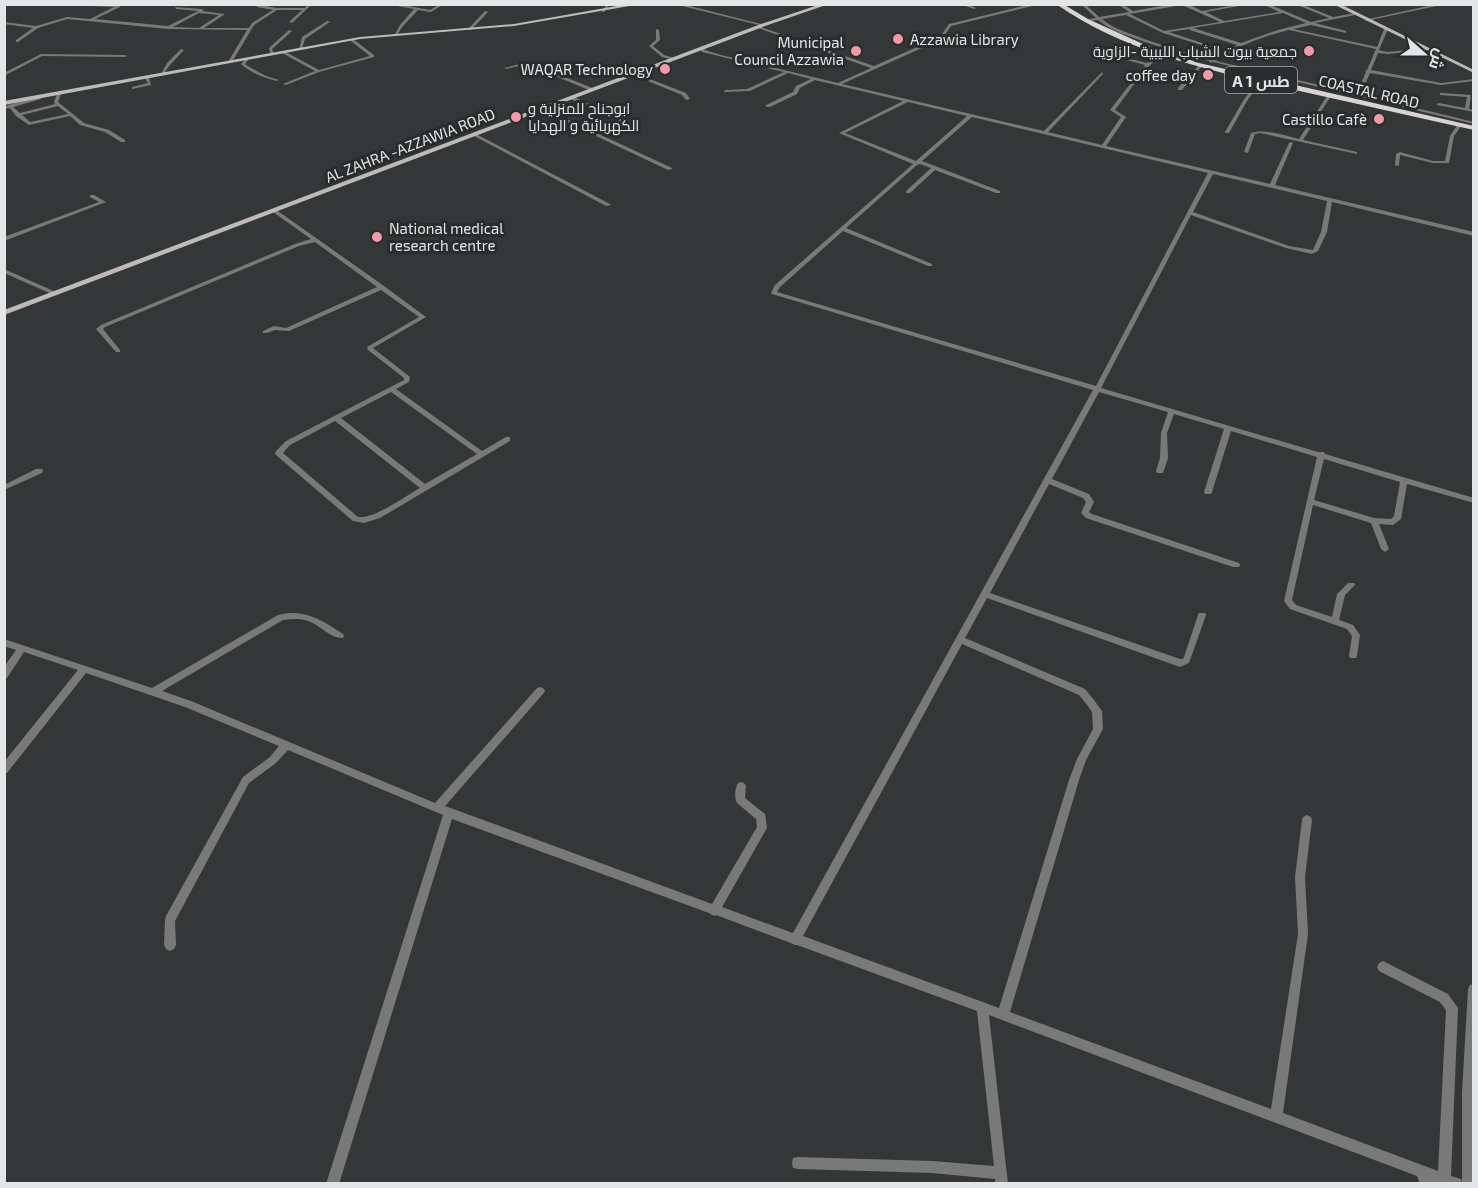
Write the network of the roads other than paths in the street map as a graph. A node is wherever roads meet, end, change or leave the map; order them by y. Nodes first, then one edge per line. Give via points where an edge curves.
1 (48, 4) edge
2 (260, 4) edge
3 (311, 4) edge
4 (387, 4) edge
5 (443, 4) edge
6 (609, 4) edge
7 (639, 4) edge
8 (675, 4) edge
9 (827, 4) edge
10 (961, 4) edge
11 (1039, 4) edge
12 (1066, 4) edge
13 (1082, 4) edge
14 (1119, 4) edge
15 (1154, 4) edge
16 (1249, 4) edge
17 (1264, 4) edge
18 (1296, 4) edge
19 (1335, 4) edge
20 (1445, 4) edge
21 (121, 5) edge
22 (1058, 5) edge
23 (1182, 5) edge
24 (176, 8) dead end
25 (974, 8) dead end
26 (1161, 8) junction
27 (276, 9) junction
28 (306, 9) junction
29 (416, 10) junction
30 (603, 11) junction
31 (199, 12) junction
32 (486, 12) dead end
33 (1202, 12) junction
34 (1284, 12) junction
35 (1133, 13) junction
36 (1127, 14) junction
37 (1354, 14) junction
38 (1098, 18) junction
39 (1331, 19) junction
40 (91, 20) junction
41 (1090, 20) junction
42 (1366, 20) junction
43 (291, 22) dead end
44 (328, 22) dead end
45 (1224, 22) junction
46 (4, 23) edge
47 (1309, 23) junction
48 (761, 26) junction
49 (37, 27) junction
50 (168, 28) junction
51 (1189, 28) junction
52 (248, 29) junction
53 (470, 29) junction
54 (1286, 29) junction
55 (1386, 29) junction
56 (199, 30) junction
57 (657, 30) dead end
58 (290, 31) dead end
59 (1164, 32) junction
60 (1345, 32) junction
61 (397, 34) junction
62 (1382, 36) junction
63 (1400, 36) junction
64 (17, 40) dead end
65 (352, 40) junction
66 (1340, 40) junction
67 (1242, 46) junction
68 (702, 48) junction
69 (300, 49) junction
70 (1376, 49) junction
71 (1428, 49) junction
72 (182, 50) dead end
73 (283, 52) junction
74 (1226, 52) junction
75 (272, 54) junction
76 (1160, 54) junction
77 (125, 56) dead end
78 (1118, 57) dead end
79 (247, 59) junction
80 (673, 59) junction
81 (230, 62) junction
82 (1211, 62) junction
83 (1146, 64) junction
84 (1200, 66) junction
85 (506, 68) dead end
86 (875, 68) junction
87 (319, 71) junction
88 (1367, 71) junction
89 (788, 72) junction
90 (1473, 72) edge
91 (1102, 73) dead end
92 (634, 74) junction
93 (4, 75) edge
94 (161, 75) junction
95 (147, 78) junction
96 (816, 78) junction
97 (277, 80) dead end
98 (1260, 80) junction
99 (1473, 80) edge
100 (840, 83) junction
101 (285, 84) dead end
102 (1445, 84) junction
103 (134, 88) dead end
104 (1180, 89) dead end
105 (593, 90) junction
106 (726, 92) dead end
107 (60, 94) junction
108 (1442, 94) junction
109 (1329, 96) junction
110 (572, 98) junction
111 (688, 99) dead end
112 (908, 100) junction
113 (59, 104) junction
114 (1439, 104) junction
115 (6, 106) edge
116 (768, 106) dead end
117 (543, 109) junction
118 (1467, 110) junction
119 (1473, 111) edge
120 (1436, 112) junction
121 (18, 115) junction
122 (70, 115) junction
123 (971, 115) junction
124 (1473, 124) edge
125 (1460, 125) junction
126 (639, 128) dead end
127 (1227, 132) dead end
128 (1045, 133) junction
129 (476, 135) junction
130 (1301, 140) junction
131 (123, 141) dead end
132 (1291, 142) dead end
133 (1103, 146) junction
134 (1246, 152) dead end
135 (1355, 153) dead end
136 (919, 163) junction
137 (1397, 165) dead end
138 (935, 167) junction
139 (670, 169) dead end
140 (1211, 172) junction
141 (1272, 186) junction
142 (908, 192) dead end
143 (998, 192) dead end
144 (92, 196) dead end
145 (1330, 200) junction
146 (608, 205) dead end
147 (275, 211) junction
148 (1190, 213) junction
149 (843, 229) junction
150 (1473, 234) edge
151 (4, 239) edge
152 (315, 240) junction
153 (930, 265) dead end
154 (4, 273) edge
155 (382, 287) junction
156 (53, 295) junction
157 (4, 314) edge
158 (265, 332) dead end
159 (118, 351) dead end
160 (1098, 388) junction
161 (393, 390) junction
162 (1172, 411) junction
163 (337, 419) junction
164 (1228, 428) junction
165 (508, 439) dead end
166 (482, 454) junction
167 (1321, 454) junction
168 (39, 471) dead end
169 (1160, 471) dead end
170 (1047, 480) junction
171 (1404, 480) junction
172 (4, 488) edge
173 (425, 488) junction
174 (1208, 492) dead end
175 (1310, 501) junction
176 (1473, 501) edge
177 (1374, 521) junction
178 (1385, 549) dead end
179 (1236, 565) dead end
180 (1351, 585) dead end
181 (985, 594) junction
182 (1202, 615) dead end
183 (1335, 621) junction
184 (340, 636) dead end
185 (960, 639) junction
186 (4, 642) edge
187 (22, 648) junction
188 (1353, 656) dead end
189 (84, 669) junction
190 (4, 675) edge
191 (540, 691) dead end
192 (153, 692) junction
193 (285, 746) junction
194 (4, 770) edge
195 (741, 786) dead end
196 (437, 808) junction
197 (449, 813) junction
198 (1307, 820) dead end
199 (714, 910) junction
200 (795, 940) junction
201 (170, 945) dead end
202 (1383, 967) dead end
203 (1473, 989) edge
204 (982, 1006) junction
205 (1003, 1015) junction
206 (1276, 1117) junction
207 (798, 1163) dead end
208 (1001, 1178) edge
209 (1424, 1178) edge
210 (1450, 1182) edge
211 (332, 1184) edge
212 (1468, 1184) edge

1 - 21 street
2 - 27 street
3 - 28 street
4 - 29 street
5 - 29 street via 433,10
6 - 30 street
7 - 30 main road
8 - 48 street
9 - 48 main road, AL ZAHRA -AZZAWIA ROAD
10 - 25 street
11 - 86 street via 950,25 941,38
12 - 41 highway, COASTAL ROAD / A 1 طس
13 - 38 street
14 - 35 street
15 - 26 street
16 - 33 street
17 - 34 street
18 - 39 street
19 - 37 main road
20 - 42 street
21 - 40 street
22 - 76 highway, COASTAL ROAD / A 1 طس via 1104,32
23 - 26 street
23 - 33 street
24 - 31 street via 202,10
26 - 35 street
27 - 28 street
27 - 52 street
28 - 43 street
29 - 61 street
30 - 53 main road
31 - 50 street
31 - 56 street via 223,14
32 - 53 street
33 - 45 street
34 - 45 street
34 - 47 street
35 - 36 street
36 - 38 street
36 - 59 street
37 - 39 street
37 - 42 main road
38 - 41 street
38 - 82 street via 1131,36
39 - 47 street
39 - 60 street via 1343,25
40 - 49 street via 64,18
40 - 50 street
41 - 124 highway, COASTAL ROAD / A 1 طس via 1139,43 1195,61
42 - 55 main road
44 - 69 street via 303,38
45 - 51 street
46 - 49 street
47 - 54 street
47 - 60 street
48 - 68 main road, AL ZAHRA -AZZAWIA ROAD
48 - 86 street
49 - 64 street
50 - 56 street
51 - 59 street
51 - 67 street
52 - 56 street
52 - 81 street
53 - 61 main road
54 - 66 street
54 - 67 street
55 - 62 street
55 - 63 main road
57 - 80 street via 658,40 651,46
58 - 75 street via 270,49
59 - 74 street
60 - 66 street
61 - 65 main road
62 - 63 main road
62 - 70 street
63 - 71 main road
65 - 69 main road
65 - 87 street via 373,56
66 - 70 street
67 - 74 street
68 - 80 main road, AL ZAHRA -AZZAWIA ROAD
68 - 89 street
69 - 73 main road
70 - 71 street
70 - 88 street
71 - 90 main road
72 - 94 street
73 - 75 main road
73 - 87 street
74 - 82 street
75 - 79 main road
76 - 83 street
76 - 84 highway, COASTAL ROAD / A 1 طس
77 - 93 street via 41,55
78 - 83 street
79 - 81 main road
79 - 97 street via 244,66
80 - 92 main road, AL ZAHRA -AZZAWIA ROAD
81 - 94 main road
82 - 124 street
83 - 133 street via 1112,110 1124,117
84 - 98 highway, COASTAL ROAD / A 1 طس
84 - 104 street
85 - 105 street via 526,63
86 - 100 street
87 - 101 street
88 - 102 street
88 - 120 street via 1359,94
89 - 96 street
89 - 106 street via 748,90
91 - 128 street
92 - 105 main road, AL ZAHRA -AZZAWIA ROAD
92 - 111 street
94 - 95 main road
95 - 103 street via 150,85
95 - 107 main road
96 - 100 street
96 - 116 street
98 - 109 highway, COASTAL ROAD / A 1 طس
98 - 127 street
99 - 102 street
100 - 112 street
102 - 108 street
105 - 110 main road, AL ZAHRA -AZZAWIA ROAD
107 - 113 street via 56,100
107 - 115 main road
108 - 114 street
108 - 118 street via 1469,96
109 - 125 highway, COASTAL ROAD / A 1 طس
109 - 130 street
110 - 117 main road, AL ZAHRA -AZZAWIA ROAD
110 - 126 street
112 - 123 street
112 - 136 street via 841,133
113 - 121 street
113 - 122 street
114 - 118 street
114 - 120 street
115 - 121 street
117 - 129 main road, AL ZAHRA -AZZAWIA ROAD
117 - 139 street
118 - 119 street
120 - 124 street
121 - 122 street via 31,125
122 - 131 street
123 - 128 street
123 - 136 street
124 - 125 highway, COASTAL ROAD / A 1 طس
125 - 137 street via 1452,135 1447,162 1401,153
128 - 133 street
129 - 146 street
129 - 147 main road, AL ZAHRA -AZZAWIA ROAD
130 - 134 street via 1256,132
130 - 135 street
132 - 141 street
133 - 140 street
136 - 138 street
136 - 149 street
138 - 142 street
138 - 143 street
140 - 141 street
140 - 148 street
141 - 145 street
144 - 151 street via 103,202
145 - 148 street via 1324,232 1312,252
145 - 150 street
147 - 152 street
147 - 156 main road, AL ZAHRA -AZZAWIA ROAD
148 - 160 street
149 - 153 street
149 - 160 street via 777,286 774,293
152 - 155 street
152 - 159 street via 100,328
154 - 156 street
155 - 158 street via 287,330 274,328
155 - 161 street via 423,317 370,346 407,377
156 - 157 main road, AL ZAHRA -AZZAWIA ROAD
160 - 162 street
160 - 170 street
161 - 163 street
161 - 166 street
162 - 164 street
162 - 169 street via 1164,433
163 - 173 street
163 - 173 street via 288,443 279,453 356,519 377,516
164 - 167 street
164 - 174 street
165 - 166 street
166 - 173 street
167 - 171 street
167 - 175 street
168 - 172 street
170 - 179 street via 1086,496 1090,502 1085,513 1089,516
170 - 181 street
171 - 176 street
171 - 177 street via 1396,520
175 - 177 street
175 - 183 street via 1288,602
177 - 178 street
180 - 183 street via 1341,594
181 - 182 street via 1180,663 1186,661
181 - 185 street
183 - 188 street via 1354,631
184 - 192 street via 312,617 281,617
185 - 200 street
185 - 205 street via 1082,692 1097,711 1099,721 1074,780
186 - 187 street
187 - 189 street
187 - 190 street
189 - 192 street
189 - 194 street
191 - 196 street
192 - 193 street
193 - 196 street
193 - 201 street via 246,780 170,920
195 - 199 street via 740,800 761,818 762,828
196 - 197 street
197 - 199 street
197 - 211 street
198 - 206 street via 1300,877 1303,934
199 - 200 street
200 - 204 street
202 - 210 street via 1444,998 1452,1008
203 - 212 street
204 - 205 street
204 - 208 street
205 - 206 street
206 - 209 street
207 - 208 street via 932,1167
209 - 210 street

